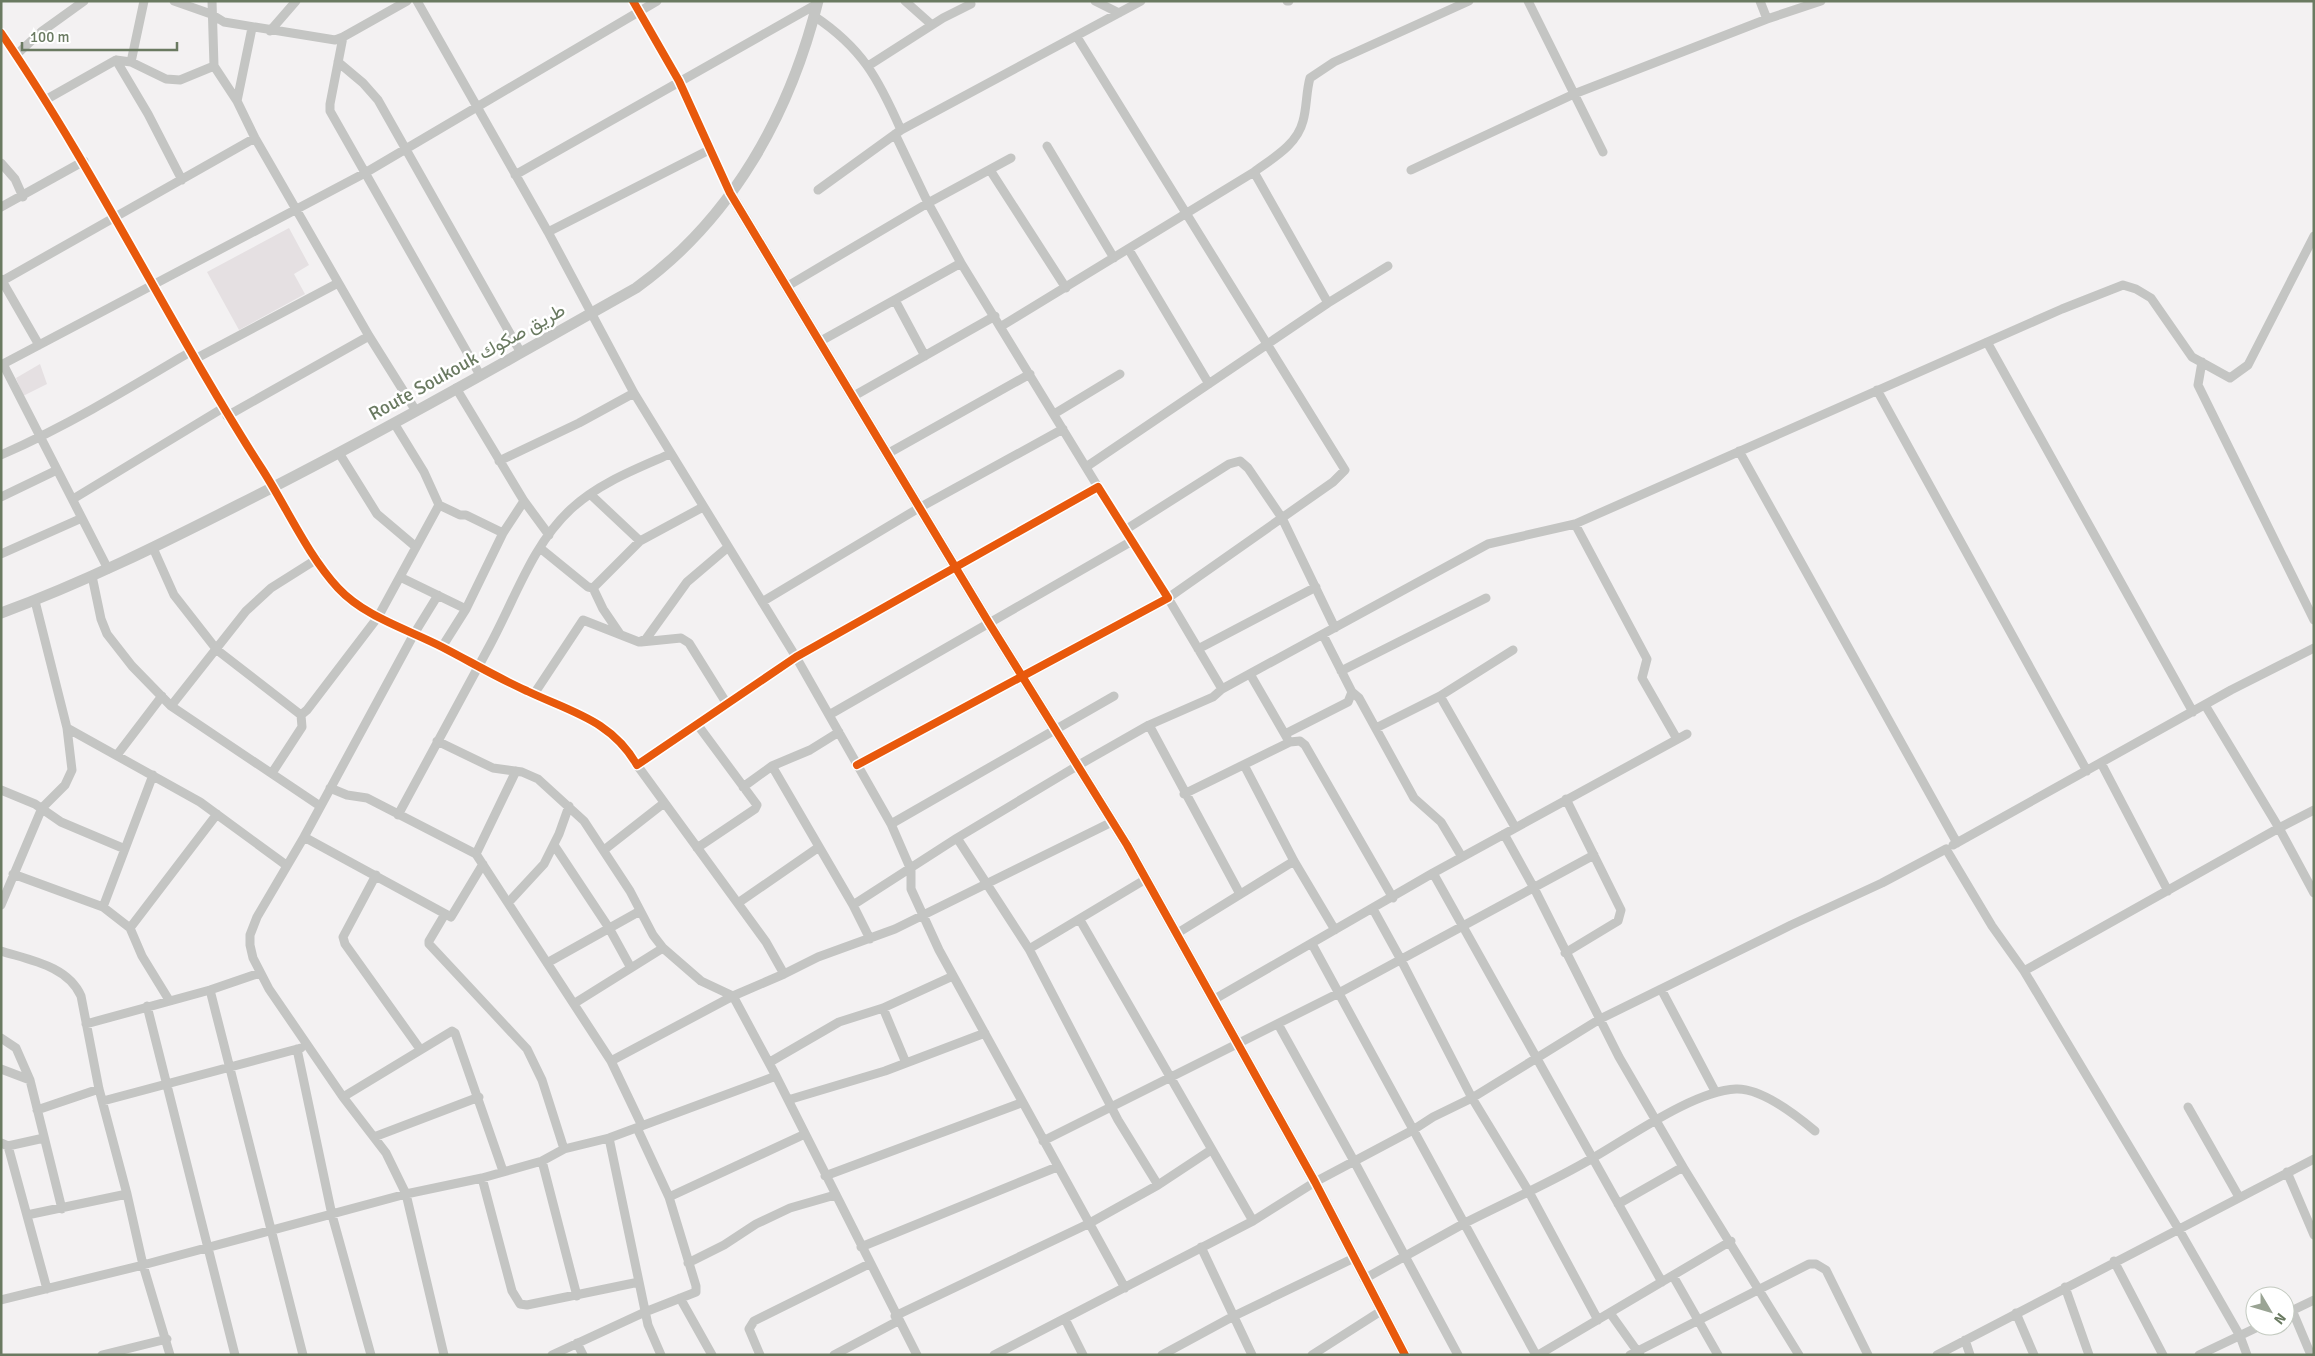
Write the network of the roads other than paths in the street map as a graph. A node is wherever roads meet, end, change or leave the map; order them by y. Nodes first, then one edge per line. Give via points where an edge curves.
1 (84, 1) edge
2 (144, 1) edge
3 (174, 1) edge
4 (212, 1) edge
5 (296, 1) edge
6 (407, 1) edge
7 (417, 1) edge
8 (633, 1) edge
9 (657, 1) edge
10 (905, 1) edge
11 (1095, 1) edge
12 (1140, 1) edge
13 (1469, 1) edge
14 (1528, 1) edge
15 (1760, 1) edge
16 (1821, 1) edge
17 (817, 3) edge
18 (971, 4) dead end
19 (639, 13) junction
20 (1119, 13) junction
21 (211, 14) junction
22 (814, 16) junction
23 (1767, 19) junction
24 (932, 25) junction
25 (252, 28) junction
26 (270, 31) junction
27 (1, 33) edge
28 (1076, 37) junction
29 (343, 38) junction
30 (16, 55) junction
31 (116, 60) junction
32 (131, 62) junction
33 (338, 62) junction
34 (214, 66) junction
35 (868, 66) junction
36 (679, 81) junction
37 (1574, 94) junction
38 (47, 99) junction
39 (237, 101) junction
40 (476, 109) junction
41 (898, 132) junction
42 (254, 138) junction
43 (1047, 146) dead end
44 (711, 149) junction
45 (408, 150) junction
46 (1603, 152) dead end
47 (1010, 158) dead end
48 (84, 161) junction
49 (1, 163) edge
50 (990, 170) junction
51 (1411, 170) dead end
52 (1254, 172) junction
53 (365, 173) junction
54 (515, 175) junction
55 (182, 180) junction
56 (818, 190) dead end
57 (730, 193) junction
58 (23, 197) junction
59 (928, 203) junction
60 (1, 207) edge
61 (297, 210) junction
62 (1187, 213) junction
63 (116, 218) junction
64 (548, 232) junction
65 (2314, 236) edge
66 (1129, 250) junction
67 (1114, 258) junction
68 (961, 263) junction
69 (1388, 266) dead end
70 (2, 280) edge
71 (338, 282) junction
72 (153, 284) junction
73 (786, 287) junction
74 (1066, 288) junction
75 (895, 300) junction
76 (1328, 303) junction
77 (591, 313) junction
78 (995, 316) junction
79 (1000, 327) junction
80 (370, 336) junction
81 (819, 342) junction
82 (1987, 342) junction
83 (39, 345) junction
84 (1267, 346) junction
85 (520, 352) junction
86 (192, 356) junction
87 (925, 356) junction
88 (2202, 362) junction
89 (2, 365) edge
90 (1030, 374) junction
91 (1120, 374) dead end
92 (480, 375) junction
93 (1209, 384) junction
94 (456, 388) junction
95 (1877, 390) junction
96 (634, 393) junction
97 (852, 397) junction
98 (416, 411) junction
99 (225, 412) junction
100 (1054, 414) junction
101 (394, 423) junction
102 (1063, 429) junction
103 (42, 438) junction
104 (1739, 451) junction
105 (339, 454) junction
106 (670, 454) junction
107 (887, 454) junction
108 (1, 455) edge
109 (498, 461) junction
110 (1086, 467) junction
111 (57, 470) junction
112 (273, 487) junction
113 (1098, 487) junction
114 (590, 494) junction
115 (1, 496) edge
116 (73, 499) junction
117 (524, 501) junction
118 (439, 505) junction
119 (703, 507) junction
120 (919, 508) junction
121 (82, 518) junction
122 (1282, 518) junction
123 (1575, 524) junction
124 (1125, 530) junction
125 (503, 533) junction
126 (549, 535) junction
127 (640, 541) junction
128 (1132, 541) junction
129 (416, 547) junction
130 (153, 548) junction
131 (540, 548) junction
132 (727, 548) junction
133 (1, 554) edge
134 (316, 559) junction
135 (955, 567) junction
136 (108, 569) junction
137 (92, 576) junction
138 (400, 576) junction
139 (1316, 587) junction
140 (593, 588) junction
141 (438, 595) junction
142 (1168, 598) junction
143 (1486, 598) dead end
144 (35, 601) junction
145 (762, 602) junction
146 (466, 609) junction
147 (1, 613) edge
148 (378, 617) junction
149 (2314, 620) edge
150 (989, 623) junction
151 (1335, 628) junction
152 (414, 634) junction
153 (620, 634) junction
154 (1323, 635) junction
155 (639, 642) junction
156 (442, 647) junction
157 (2314, 648) edge
158 (1198, 649) junction
159 (217, 650) junction
160 (1513, 650) dead end
161 (796, 657) junction
162 (477, 666) junction
163 (1341, 671) junction
164 (1250, 674) junction
165 (1022, 676) junction
166 (1222, 690) junction
167 (1352, 692) junction
168 (534, 694) junction
169 (162, 696) junction
170 (1114, 696) dead end
171 (1440, 696) junction
172 (727, 704) junction
173 (2205, 705) junction
174 (171, 706) junction
175 (2193, 712) junction
176 (300, 715) junction
177 (829, 715) junction
178 (697, 724) junction
179 (1149, 725) junction
180 (68, 728) junction
181 (1376, 728) junction
182 (1055, 730) junction
183 (839, 732) junction
184 (1285, 734) junction
185 (1687, 734) dead end
186 (1678, 739) junction
187 (437, 741) junction
188 (1290, 742) junction
189 (117, 755) junction
190 (2101, 763) junction
191 (638, 765) junction
192 (857, 765) junction
193 (1244, 765) junction
194 (772, 766) junction
195 (1077, 766) junction
196 (516, 771) junction
197 (2087, 771) junction
198 (272, 774) junction
199 (153, 775) junction
200 (743, 786) junction
201 (330, 788) junction
202 (1, 790) edge
203 (1184, 794) junction
204 (1566, 800) junction
205 (664, 803) junction
206 (320, 806) junction
207 (569, 806) junction
208 (42, 808) junction
209 (2314, 810) edge
210 (217, 814) junction
211 (398, 815) junction
212 (1112, 822) junction
213 (891, 824) junction
214 (1515, 827) junction
215 (2279, 828) junction
216 (1504, 834) junction
217 (304, 837) junction
218 (957, 838) junction
219 (1957, 843) junction
220 (554, 845) junction
221 (819, 847) junction
222 (697, 848) junction
223 (125, 849) junction
224 (1946, 849) junction
225 (604, 850) junction
226 (476, 854) junction
227 (1594, 855) junction
228 (1462, 857) junction
229 (1294, 860) junction
230 (483, 864) junction
231 (286, 865) junction
232 (910, 870) junction
233 (1433, 873) junction
234 (13, 874) junction
235 (376, 875) junction
236 (1146, 879) junction
237 (986, 885) junction
238 (1534, 888) junction
239 (2168, 891) junction
240 (2314, 893) edge
241 (1240, 894) junction
242 (1393, 898) junction
243 (508, 903) junction
244 (738, 903) junction
245 (1, 905) edge
246 (853, 905) junction
247 (103, 907) junction
248 (1373, 910) junction
249 (640, 911) junction
250 (445, 914) junction
251 (923, 916) junction
252 (1080, 920) junction
253 (1464, 925) junction
254 (130, 928) junction
255 (609, 928) junction
256 (1335, 930) junction
257 (1176, 934) junction
258 (870, 939) junction
259 (1312, 944) junction
260 (663, 948) junction
261 (1029, 950) junction
262 (1, 951) edge
263 (1565, 953) junction
264 (1400, 958) junction
265 (547, 963) junction
266 (631, 968) junction
267 (2024, 971) junction
268 (260, 974) junction
269 (784, 974) junction
270 (953, 976) junction
271 (1661, 989) junction
272 (210, 990) junction
273 (1337, 994) junction
274 (732, 996) junction
275 (169, 1000) junction
276 (1213, 1000) junction
277 (575, 1003) junction
278 (147, 1006) junction
279 (883, 1008) junction
280 (1600, 1019) junction
281 (86, 1024) junction
282 (1278, 1024) junction
283 (985, 1033) junction
284 (1, 1038) edge
285 (1236, 1044) junction
286 (308, 1046) junction
287 (297, 1049) junction
288 (420, 1049) junction
289 (1537, 1059) junction
290 (611, 1061) junction
291 (770, 1062) junction
292 (906, 1063) junction
293 (229, 1068) junction
294 (1, 1069) edge
295 (776, 1076) junction
296 (1169, 1078) junction
297 (30, 1080) junction
298 (165, 1084) junction
299 (99, 1089) junction
300 (1715, 1091) junction
301 (343, 1097) junction
302 (478, 1097) junction
303 (1472, 1098) junction
304 (788, 1100) junction
305 (103, 1101) junction
306 (1021, 1103) junction
307 (1111, 1107) junction
308 (2188, 1107) dead end
309 (37, 1110) junction
310 (1655, 1121) junction
311 (640, 1127) junction
312 (1413, 1130) junction
313 (1815, 1131) dead end
314 (805, 1134) junction
315 (374, 1137) junction
316 (44, 1138) junction
317 (609, 1138) junction
318 (1043, 1141) junction
319 (4, 1144) edge
320 (564, 1149) junction
321 (1211, 1150) junction
322 (1592, 1158) junction
323 (2314, 1159) edge
324 (1354, 1160) junction
325 (542, 1161) junction
326 (1057, 1167) junction
327 (1683, 1167) junction
328 (503, 1171) junction
329 (2287, 1172) junction
330 (826, 1176) junction
331 (482, 1178) junction
332 (1314, 1182) junction
333 (1158, 1185) junction
334 (1529, 1192) junction
335 (127, 1194) junction
336 (406, 1194) junction
337 (835, 1195) junction
338 (669, 1197) junction
339 (2240, 1197) junction
340 (1618, 1204) junction
341 (62, 1209) junction
342 (27, 1215) junction
343 (332, 1215) junction
344 (1253, 1221) junction
345 (1088, 1224) junction
346 (1464, 1224) junction
347 (2178, 1228) junction
348 (270, 1230) junction
349 (2314, 1235) edge
350 (1731, 1241) junction
351 (861, 1247) junction
352 (1201, 1247) junction
353 (207, 1248) junction
354 (1406, 1256) junction
355 (1354, 1258) junction
356 (2114, 1262) junction
357 (688, 1263) junction
358 (869, 1264) junction
359 (143, 1265) junction
360 (1673, 1276) junction
361 (1364, 1279) junction
362 (639, 1282) junction
363 (1662, 1282) junction
364 (2065, 1287) junction
365 (1126, 1288) junction
366 (1760, 1288) junction
367 (46, 1289) junction
368 (577, 1296) junction
369 (680, 1298) junction
370 (1, 1300) edge
371 (2314, 1300) edge
372 (2295, 1309) edge
373 (1381, 1311) junction
374 (645, 1312) junction
375 (1610, 1313) junction
376 (2016, 1313) junction
377 (1232, 1317) junction
378 (897, 1318) junction
379 (1065, 1319) junction
380 (1598, 1320) junction
381 (1698, 1320) junction
382 (2295, 1324) edge
383 (2245, 1334) edge
384 (2240, 1336) junction
385 (167, 1339) junction
386 (1965, 1340) junction
387 (577, 1343) junction
388 (1636, 1353) edge
389 (102, 1355) edge
390 (170, 1355) edge
391 (235, 1355) edge
392 (303, 1355) edge
393 (371, 1355) edge
394 (444, 1355) edge
395 (552, 1355) edge
396 (583, 1355) edge
397 (661, 1355) edge
398 (712, 1355) edge
399 (760, 1355) edge
400 (834, 1355) edge
401 (917, 1355) edge
402 (994, 1355) edge
403 (1083, 1355) edge
404 (1162, 1355) edge
405 (1252, 1355) edge
406 (1312, 1355) edge
407 (1406, 1355) edge
408 (1458, 1355) edge
409 (1537, 1355) edge
410 (1718, 1355) edge
411 (1799, 1355) edge
412 (1868, 1355) edge
413 (1937, 1355) edge
414 (1970, 1355) edge
415 (2034, 1355) edge
416 (2089, 1355) edge
417 (2164, 1355) edge
418 (2199, 1355) edge
419 (2247, 1355) edge
420 (2311, 1355) edge

1 - 30 street
2 - 32 street
3 - 21 street
4 - 21 street
5 - 26 street
6 - 29 street
7 - 40 street
8 - 19 street
9 - 19 street
10 - 24 street
11 - 20 street
12 - 20 street
13 - 52 street via 1334,62 1310,78 1304,122 1294,142
14 - 37 street
15 - 23 street
16 - 23 street
17 - 22 street, Route Soukouk طريق صكوك
17 - 36 street
18 - 24 street
19 - 36 street
19 - 40 street
20 - 28 street
21 - 25 street via 224,22
21 - 34 street
22 - 35 street via 845,39
22 - 57 street, Route Soukouk طريق صكوك via 793,82 770,133
23 - 37 street
24 - 35 street
25 - 26 street
25 - 39 street
26 - 29 street via 326,40
27 - 30 street
28 - 41 street
28 - 62 street
29 - 33 street
30 - 38 street
31 - 32 street
31 - 38 street
31 - 55 street
32 - 34 street via 166,78 180,80
33 - 45 street via 364,83 378,100
33 - 53 street via 329,108
34 - 39 street
35 - 41 street via 886,97
36 - 44 street
36 - 54 street
37 - 46 street
37 - 51 street
38 - 48 street
39 - 42 street
40 - 45 street
40 - 54 street
41 - 56 street
41 - 59 street
42 - 55 street
42 - 61 street
43 - 67 street
44 - 57 street
44 - 64 street
45 - 53 street
45 - 85 street
47 - 50 street
48 - 58 street
48 - 63 street
49 - 58 street via 15,179
50 - 59 street
50 - 74 street
52 - 62 street
52 - 76 street
53 - 61 street
53 - 92 street
54 - 64 street
55 - 63 street
57 - 73 street
57 - 77 street, Route Soukouk طريق صكوك via 687,247 662,269
58 - 60 street
59 - 68 street
59 - 73 street
61 - 71 street
61 - 72 street
62 - 66 street
62 - 84 street
63 - 70 street
63 - 72 street
64 - 77 street
65 - 88 street via 2248,365 2230,378
66 - 67 street
66 - 93 street
67 - 74 street
68 - 75 street
68 - 78 street
69 - 76 street
70 - 83 street
71 - 80 street
71 - 86 street
72 - 83 street
72 - 86 street
73 - 81 street
74 - 79 street
75 - 81 street
75 - 87 street
76 - 84 street
77 - 85 street, Route Soukouk طريق صكوك
77 - 96 street
78 - 79 street
78 - 87 street
79 - 90 street
80 - 98 street
80 - 99 street
81 - 97 street
82 - 88 street via 2123,285 2150,298 2192,357
82 - 95 street
82 - 175 street
83 - 89 street
84 - 93 street
84 - 122 street via 1345,470
85 - 92 street, Route Soukouk طريق صكوك
86 - 99 street
86 - 103 street
87 - 97 street
88 - 149 street via 2198,385
89 - 103 street
90 - 100 street
90 - 107 street
91 - 100 street
92 - 94 street, Route Soukouk طريق صكوك
93 - 110 street
94 - 98 street, Route Soukouk طريق صكوك
94 - 109 street
95 - 104 street
95 - 197 street
96 - 106 street
96 - 109 street
97 - 107 street
98 - 101 street, Route Soukouk طريق صكوك
99 - 112 street
99 - 116 street
100 - 102 street
101 - 105 street, Route Soukouk طريق صكوك
101 - 118 street via 424,472
102 - 110 street
102 - 120 street
103 - 108 street
103 - 111 street
104 - 123 street
104 - 219 street
105 - 112 street, Route Soukouk طريق صكوك
105 - 129 street via 377,514
106 - 114 street via 612,480
106 - 119 street
107 - 120 street
109 - 117 street
110 - 113 street
111 - 115 street
111 - 116 street
112 - 130 street, Route Soukouk طريق صكوك
112 - 134 street
113 - 124 street
113 - 135 street
114 - 126 street via 571,509
114 - 127 street
116 - 121 street
117 - 125 street
117 - 126 street
118 - 125 street
118 - 129 street
119 - 127 street
119 - 132 street
120 - 135 street
120 - 145 street
121 - 133 street
121 - 136 street
122 - 124 street via 1240,461 1228,464
122 - 139 street
122 - 142 street
123 - 151 street via 1488,544
123 - 186 street via 1648,659 1642,678
124 - 128 street
125 - 146 street
126 - 131 street
127 - 140 street
128 - 142 street
128 - 150 street
129 - 138 street
130 - 136 street, Route Soukouk طريق صكوك
130 - 159 street via 174,594
131 - 140 street
131 - 162 street
132 - 145 street
132 - 155 street via 687,582 652,633
134 - 148 street via 350,600
134 - 159 street via 254,603
135 - 150 street
135 - 161 street
136 - 137 street, Route Soukouk طريق صكوك
137 - 144 street, Route Soukouk طريق صكوك
137 - 169 street via 107,634 132,666
138 - 141 street
138 - 148 street
139 - 151 street
139 - 158 street
140 - 153 street
141 - 146 street
141 - 152 street
142 - 158 street
142 - 165 street
143 - 163 street
144 - 147 street, Route Soukouk طريق صكوك
144 - 180 street
145 - 161 street
146 - 156 street
148 - 152 street
148 - 176 street
150 - 165 street
150 - 177 street
151 - 154 street
152 - 156 street
152 - 201 street
153 - 155 street
153 - 168 street via 583,620
154 - 163 street
154 - 164 street
155 - 172 street via 681,638 689,643
156 - 162 street
157 - 173 street
158 - 166 street
159 - 174 street
159 - 176 street
160 - 171 street
161 - 172 street
161 - 177 street
162 - 168 street
162 - 187 street
163 - 167 street
164 - 166 street
164 - 184 street
165 - 182 street
165 - 192 street
166 - 179 street
167 - 181 street
167 - 184 street via 1348,702
168 - 191 street via 603,726 628,748
169 - 174 street
169 - 189 street
170 - 182 street
171 - 181 street
171 - 214 street
172 - 178 street
173 - 175 street
173 - 215 street
174 - 198 street
175 - 190 street
176 - 198 street via 302,727
177 - 183 street
178 - 191 street
178 - 200 street
179 - 195 street
179 - 203 street
180 - 189 street
180 - 208 street via 72,770 65,785
181 - 228 street via 1414,798 1441,822
182 - 195 street
182 - 213 street
183 - 192 street
183 - 194 street via 810,750
184 - 188 street
185 - 186 street
186 - 204 street
187 - 196 street via 493,768
187 - 211 street
188 - 193 street
188 - 242 street via 1297,740 1305,745
189 - 199 street
190 - 197 street
190 - 239 street
191 - 205 street
192 - 213 street
193 - 203 street
193 - 229 street
194 - 200 street
194 - 221 street
195 - 212 street
195 - 218 street
196 - 207 street via 538,779
196 - 226 street
197 - 219 street
198 - 206 street
199 - 210 street
199 - 223 street
200 - 222 street via 755,801 755,809
201 - 206 street
201 - 211 street via 347,795 363,796
202 - 208 street
203 - 241 street
204 - 214 street
204 - 227 street
205 - 222 street
205 - 225 street
206 - 217 street
207 - 220 street
207 - 225 street
208 - 223 street via 61,822
208 - 234 street
209 - 215 street
210 - 231 street
210 - 254 street
211 - 226 street
212 - 236 street
212 - 237 street
213 - 232 street
214 - 216 street
215 - 239 street
215 - 240 street
216 - 228 street
216 - 238 street
217 - 231 street
217 - 235 street
218 - 232 street
218 - 237 street
219 - 224 street
220 - 243 street via 544,864
220 - 255 street
221 - 244 street
221 - 246 street
222 - 244 street
223 - 247 street
224 - 267 street via 1992,926
224 - 271 street
225 - 249 street
226 - 230 street
227 - 238 street
227 - 263 street via 1621,916 1618,921
228 - 233 street
229 - 241 street
229 - 256 street
230 - 243 street
230 - 250 street via 454,915
231 - 268 street via 250,935 253,958
232 - 246 street
232 - 251 street via 911,889
233 - 242 street
233 - 253 street
234 - 245 street
234 - 247 street
235 - 250 street
235 - 288 street via 343,937
236 - 252 street
236 - 257 street
237 - 251 street
237 - 261 street
238 - 253 street
238 - 263 street
239 - 267 street
241 - 257 street
242 - 248 street
243 - 265 street
244 - 269 street
246 - 258 street
247 - 254 street
248 - 256 street
248 - 264 street
249 - 255 street
249 - 260 street
250 - 320 street via 428,940 429,944 527,1049 542,1080
251 - 258 street
251 - 270 street
252 - 261 street
252 - 296 street
253 - 264 street
253 - 289 street via 1491,980
254 - 275 street via 142,956
255 - 265 street
255 - 266 street
256 - 259 street
257 - 276 street
258 - 269 street via 818,957
259 - 273 street
259 - 276 street
260 - 266 street
260 - 274 street via 701,981
261 - 307 street
262 - 281 street via 45,965 69,978 81,996
263 - 280 street
264 - 273 street
264 - 303 street
265 - 277 street
266 - 277 street
267 - 347 street
268 - 272 street
268 - 286 street
269 - 274 street
270 - 279 street
270 - 283 street
271 - 280 street
271 - 300 street
272 - 275 street
272 - 293 street
273 - 282 street
273 - 312 street
274 - 290 street
274 - 291 street
275 - 278 street
276 - 285 street
277 - 290 street
278 - 281 street
278 - 298 street
279 - 291 street via 839,1022
279 - 292 street
280 - 289 street
280 - 310 street
281 - 299 street
282 - 285 street
282 - 324 street
283 - 292 street
283 - 306 street
284 - 297 street via 16,1048
285 - 296 street
285 - 332 street
286 - 287 street
286 - 301 street
287 - 293 street
287 - 343 street
288 - 301 street
288 - 302 street via 449,1031 454,1032
289 - 303 street
289 - 322 street
290 - 311 street
291 - 295 street
292 - 304 street
293 - 298 street
293 - 348 street
294 - 297 street
295 - 304 street
295 - 311 street
296 - 307 street
296 - 321 street
297 - 309 street
298 - 305 street
298 - 353 street
299 - 305 street
299 - 309 street
300 - 310 street
300 - 313 street via 1739,1089 1770,1099
301 - 315 street
302 - 315 street
302 - 328 street
303 - 312 street
303 - 334 street
304 - 314 street
305 - 335 street
306 - 318 street
306 - 330 street
307 - 318 street
307 - 333 street
308 - 339 street
309 - 316 street
310 - 322 street
310 - 327 street
311 - 317 street
311 - 338 street
312 - 324 street
312 - 346 street
314 - 330 street
314 - 338 street
315 - 336 street via 386,1153
316 - 319 street
316 - 341 street
317 - 320 street
317 - 362 street
318 - 326 street
319 - 342 street
320 - 325 street
321 - 333 street
321 - 344 street
322 - 334 street
322 - 340 street
323 - 329 street
324 - 332 street
324 - 354 street
325 - 328 street
325 - 368 street
326 - 345 street
326 - 351 street
327 - 340 street
327 - 350 street
328 - 331 street
329 - 339 street
329 - 349 street
330 - 337 street
331 - 336 street
331 - 368 street via 512,1291 520,1304
332 - 344 street
332 - 355 street
333 - 345 street
334 - 346 street
334 - 380 street
335 - 341 street
335 - 359 street
336 - 343 street
336 - 394 street
337 - 351 street
337 - 357 street via 790,1208
338 - 357 street
339 - 347 street
340 - 363 street
341 - 342 street
342 - 367 street
343 - 348 street
343 - 393 street
344 - 352 street
345 - 365 street
345 - 378 street
346 - 354 street
346 - 409 street
347 - 356 street
347 - 384 street
348 - 353 street
348 - 392 street
350 - 360 street
350 - 366 street
351 - 358 street
352 - 365 street
352 - 377 street
353 - 359 street
353 - 391 street
354 - 361 street
354 - 408 street
355 - 361 street
355 - 377 street
356 - 364 street
356 - 417 street
357 - 369 street via 696,1292
358 - 378 street
358 - 399 street via 754,1321 750,1328
359 - 367 street
359 - 385 street
360 - 363 street
360 - 381 street
361 - 373 street
362 - 368 street
362 - 374 street
363 - 375 street
364 - 376 street
364 - 416 street
365 - 379 street
366 - 381 street
366 - 411 street
366 - 412 street via 1809,1264 1826,1270
367 - 370 street
369 - 374 street
369 - 398 street
371 - 372 street
373 - 406 street
373 - 407 street
374 - 387 street
374 - 397 street
375 - 380 street
375 - 388 street
376 - 386 street
376 - 415 street
377 - 404 street
377 - 405 street
378 - 400 street
378 - 401 street
379 - 402 street
379 - 403 street
380 - 409 street
381 - 388 street
381 - 410 street
382 - 420 street
383 - 384 street
384 - 418 street
384 - 419 street
385 - 389 street
385 - 390 street
386 - 413 street
386 - 414 street
387 - 395 street
387 - 396 street

